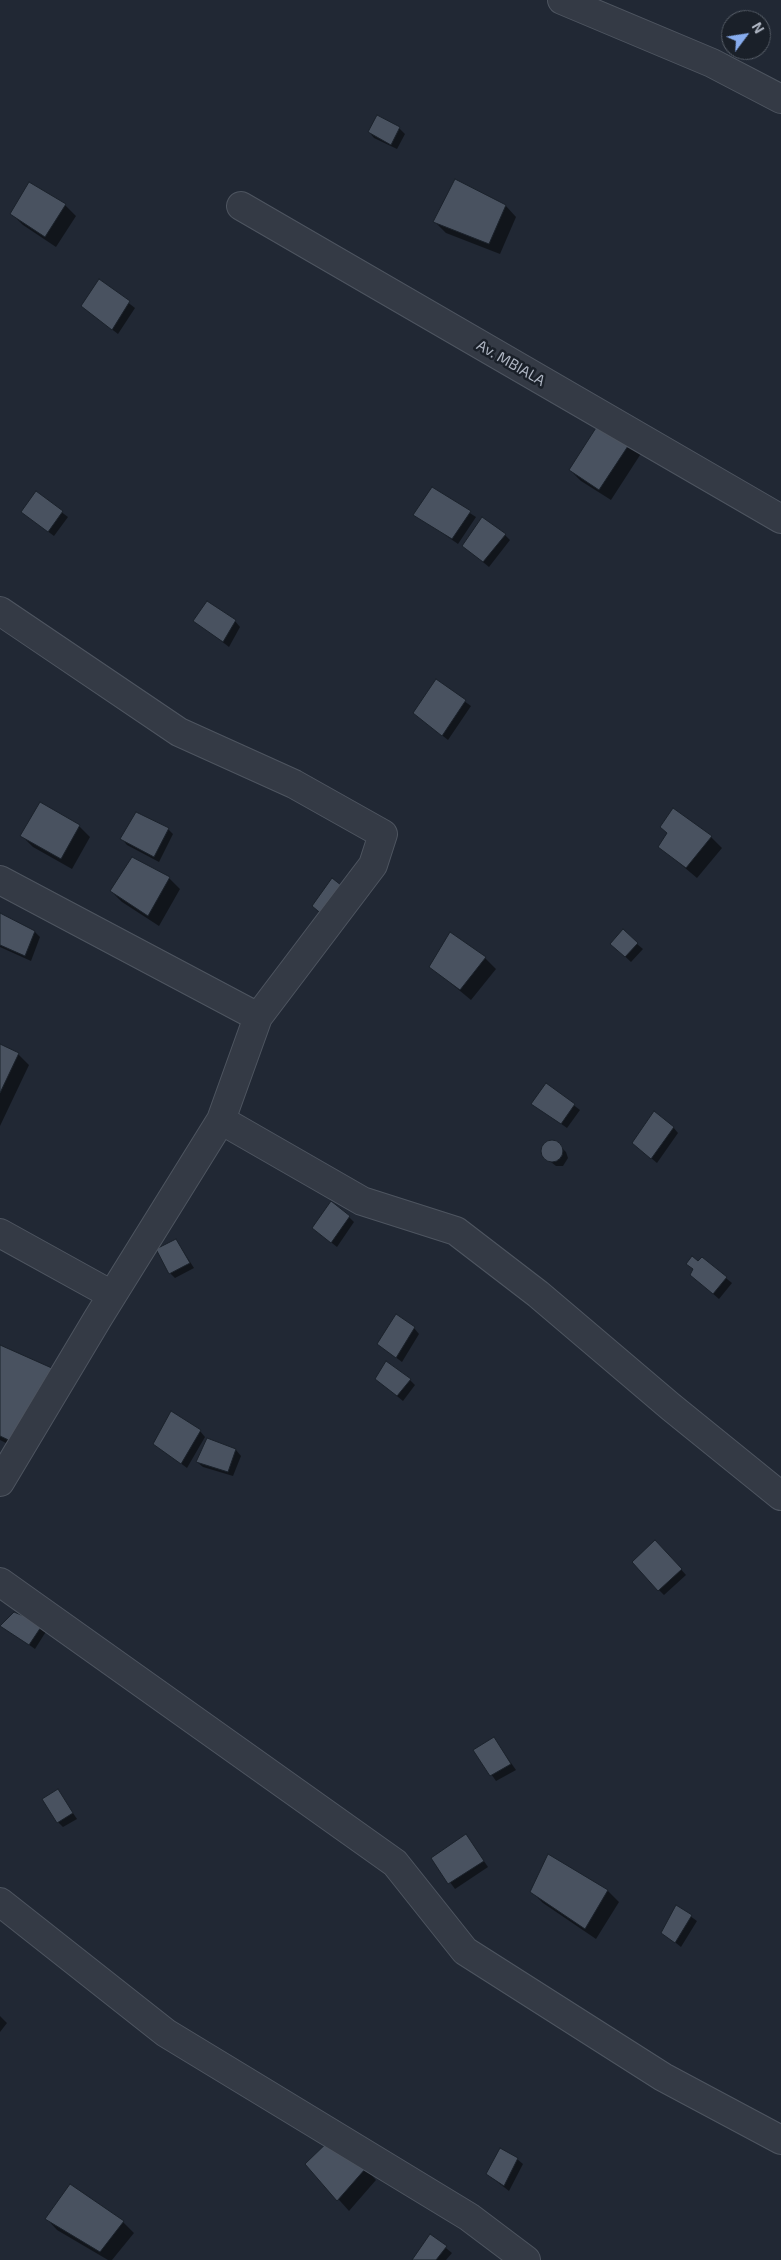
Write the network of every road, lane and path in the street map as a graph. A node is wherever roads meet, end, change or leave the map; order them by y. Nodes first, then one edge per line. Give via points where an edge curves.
1 (562, 0) edge
2 (781, 99) edge
3 (241, 206) dead end
4 (781, 519) edge
5 (0, 611) edge
6 (0, 880) edge
7 (258, 1017) junction
8 (221, 1120) junction
9 (0, 1233) edge
10 (112, 1296) junction
11 (0, 1482) edge
12 (781, 1496) edge
13 (0, 1582) edge
14 (0, 1902) edge
15 (781, 2140) edge
16 (526, 2260) edge

1 - 2 street via 712,64
3 - 4 street, Av. MBIALA
5 - 7 street via 179,732 294,784 383,834 373,865
6 - 7 street
7 - 8 street
8 - 10 street
8 - 12 street via 362,1202 456,1231 538,1294 671,1408
9 - 10 street
10 - 11 street
13 - 15 street via 395,1863 465,1950 663,2077
14 - 16 street via 166,2033 469,2218

